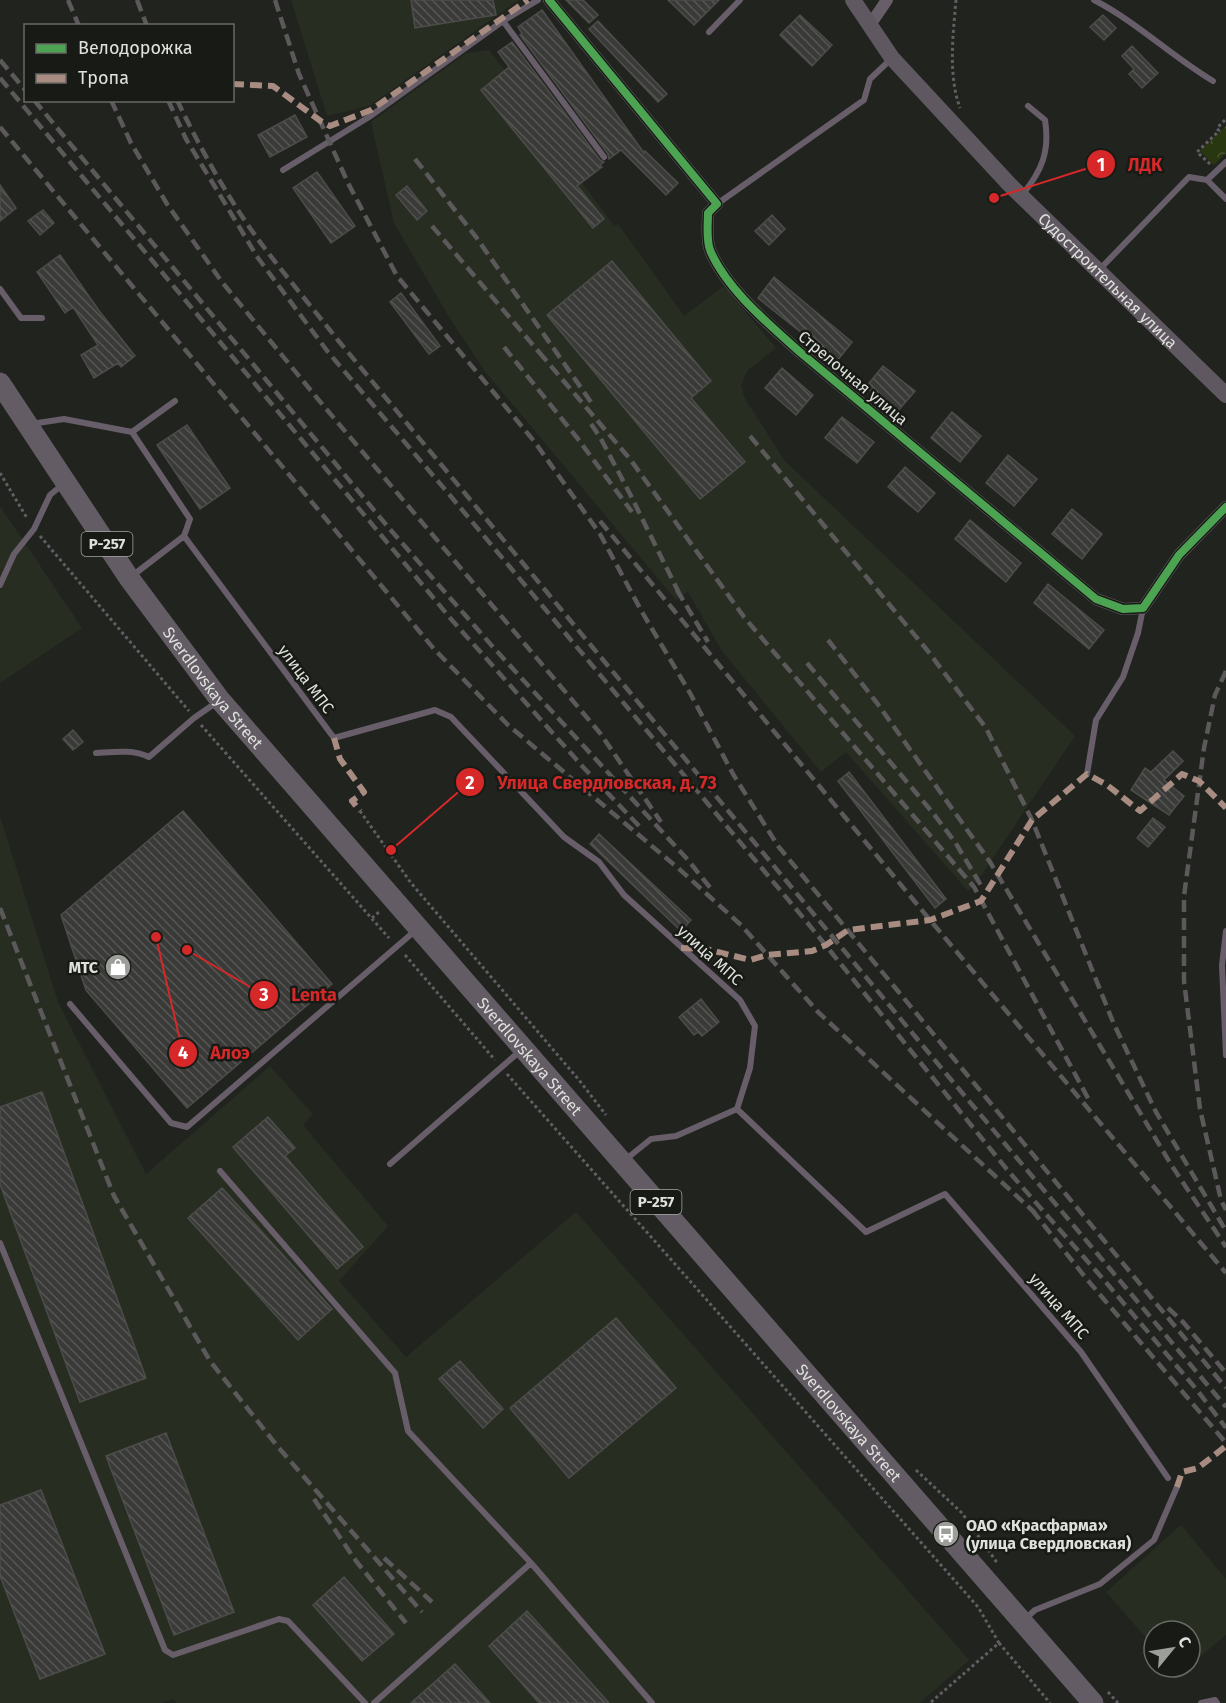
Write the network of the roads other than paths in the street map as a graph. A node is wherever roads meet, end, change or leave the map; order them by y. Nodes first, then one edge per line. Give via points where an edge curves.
1 (538, 0) edge
2 (549, 0) edge
3 (740, 0) edge
4 (853, 0) edge
5 (887, 0) edge
6 (1094, 0) edge
7 (503, 21) junction
8 (870, 25) junction
9 (709, 32) dead end
10 (892, 58) junction
11 (1213, 81) dead end
12 (1028, 106) dead end
13 (604, 157) dead end
14 (1226, 162) edge
15 (283, 170) dead end
16 (1208, 180) junction
17 (1021, 196) junction
18 (1226, 200) edge
19 (717, 204) junction
20 (1098, 271) junction
21 (0, 289) edge
22 (42, 318) dead end
23 (0, 383) edge
24 (1226, 395) edge
25 (175, 401) dead end
26 (28, 424) junction
27 (132, 432) junction
28 (65, 482) junction
29 (1226, 507) edge
30 (184, 536) junction
31 (129, 578) junction
32 (0, 585) edge
33 (1143, 608) junction
34 (220, 700) junction
35 (96, 753) dead end
36 (1087, 774) dead end
37 (419, 928) junction
38 (1226, 931) edge
39 (70, 1004) dead end
40 (523, 1049) junction
41 (1226, 1055) edge
42 (736, 1109) junction
43 (621, 1163) junction
44 (390, 1164) dead end
45 (220, 1171) dead end
46 (0, 1243) edge
47 (1168, 1478) dead end
48 (1177, 1488) dead end
49 (531, 1563) junction
50 (1023, 1621) junction
51 (1098, 1694) edge
52 (365, 1703) edge
53 (374, 1703) edge
54 (652, 1703) edge
55 (1202, 1703) edge
56 (1218, 1703) edge

1 - 7 lane
2 - 19 street
3 - 9 lane
4 - 8 main road, Судостроительная улица
5 - 8 street
6 - 11 lane
7 - 13 lane
7 - 15 lane via 369,117
8 - 10 main road, Судостроительная улица
10 - 17 main road, Судостроительная улица
10 - 19 lane via 870,79 864,100
12 - 17 lane via 1045,120 1047,148 1039,172
14 - 16 lane
16 - 18 lane
16 - 20 lane via 1189,177
17 - 20 main road, Судостроительная улица
19 - 33 street, Стрелочная улица via 708,213 710,249 729,281 754,311 1096,598 1123,609
20 - 24 main road, Судостроительная улица
21 - 22 lane via 21,318
23 - 26 highway, Sverdlovskaya Street / Р-257
25 - 27 lane
26 - 27 lane via 64,419
26 - 28 highway, Sverdlovskaya Street / Р-257
27 - 30 lane via 190,519
28 - 31 highway, Sverdlovskaya Street / Р-257
28 - 32 lane via 50,495
29 - 33 street via 1179,555
30 - 31 lane
30 - 42 lane, улица МПС via 334,738 435,710 451,717 564,837 599,862 624,895 740,1000 755,1026 750,1068
31 - 34 highway, Sverdlovskaya Street / Р-257
33 - 36 lane via 1123,677 1096,720
34 - 35 lane via 149,757 131,752
34 - 37 highway, Sverdlovskaya Street / Р-257
37 - 39 lane via 187,1127 171,1123
37 - 40 highway, Sverdlovskaya Street / Р-257
38 - 41 lane via 1222,965
40 - 43 highway, Sverdlovskaya Street / Р-257
40 - 44 lane
42 - 43 lane via 676,1136 651,1139
42 - 47 lane, улица МПС via 866,1232 945,1194 1081,1352
43 - 50 highway, Sverdlovskaya Street / Р-257
45 - 49 lane via 395,1372 408,1431
46 - 52 lane via 165,1650 172,1655 279,1619 288,1621
48 - 50 lane via 1154,1540 1101,1584 1035,1610
49 - 53 lane
49 - 54 lane
50 - 51 highway, Sverdlovskaya Street / Р-257
55 - 56 lane

